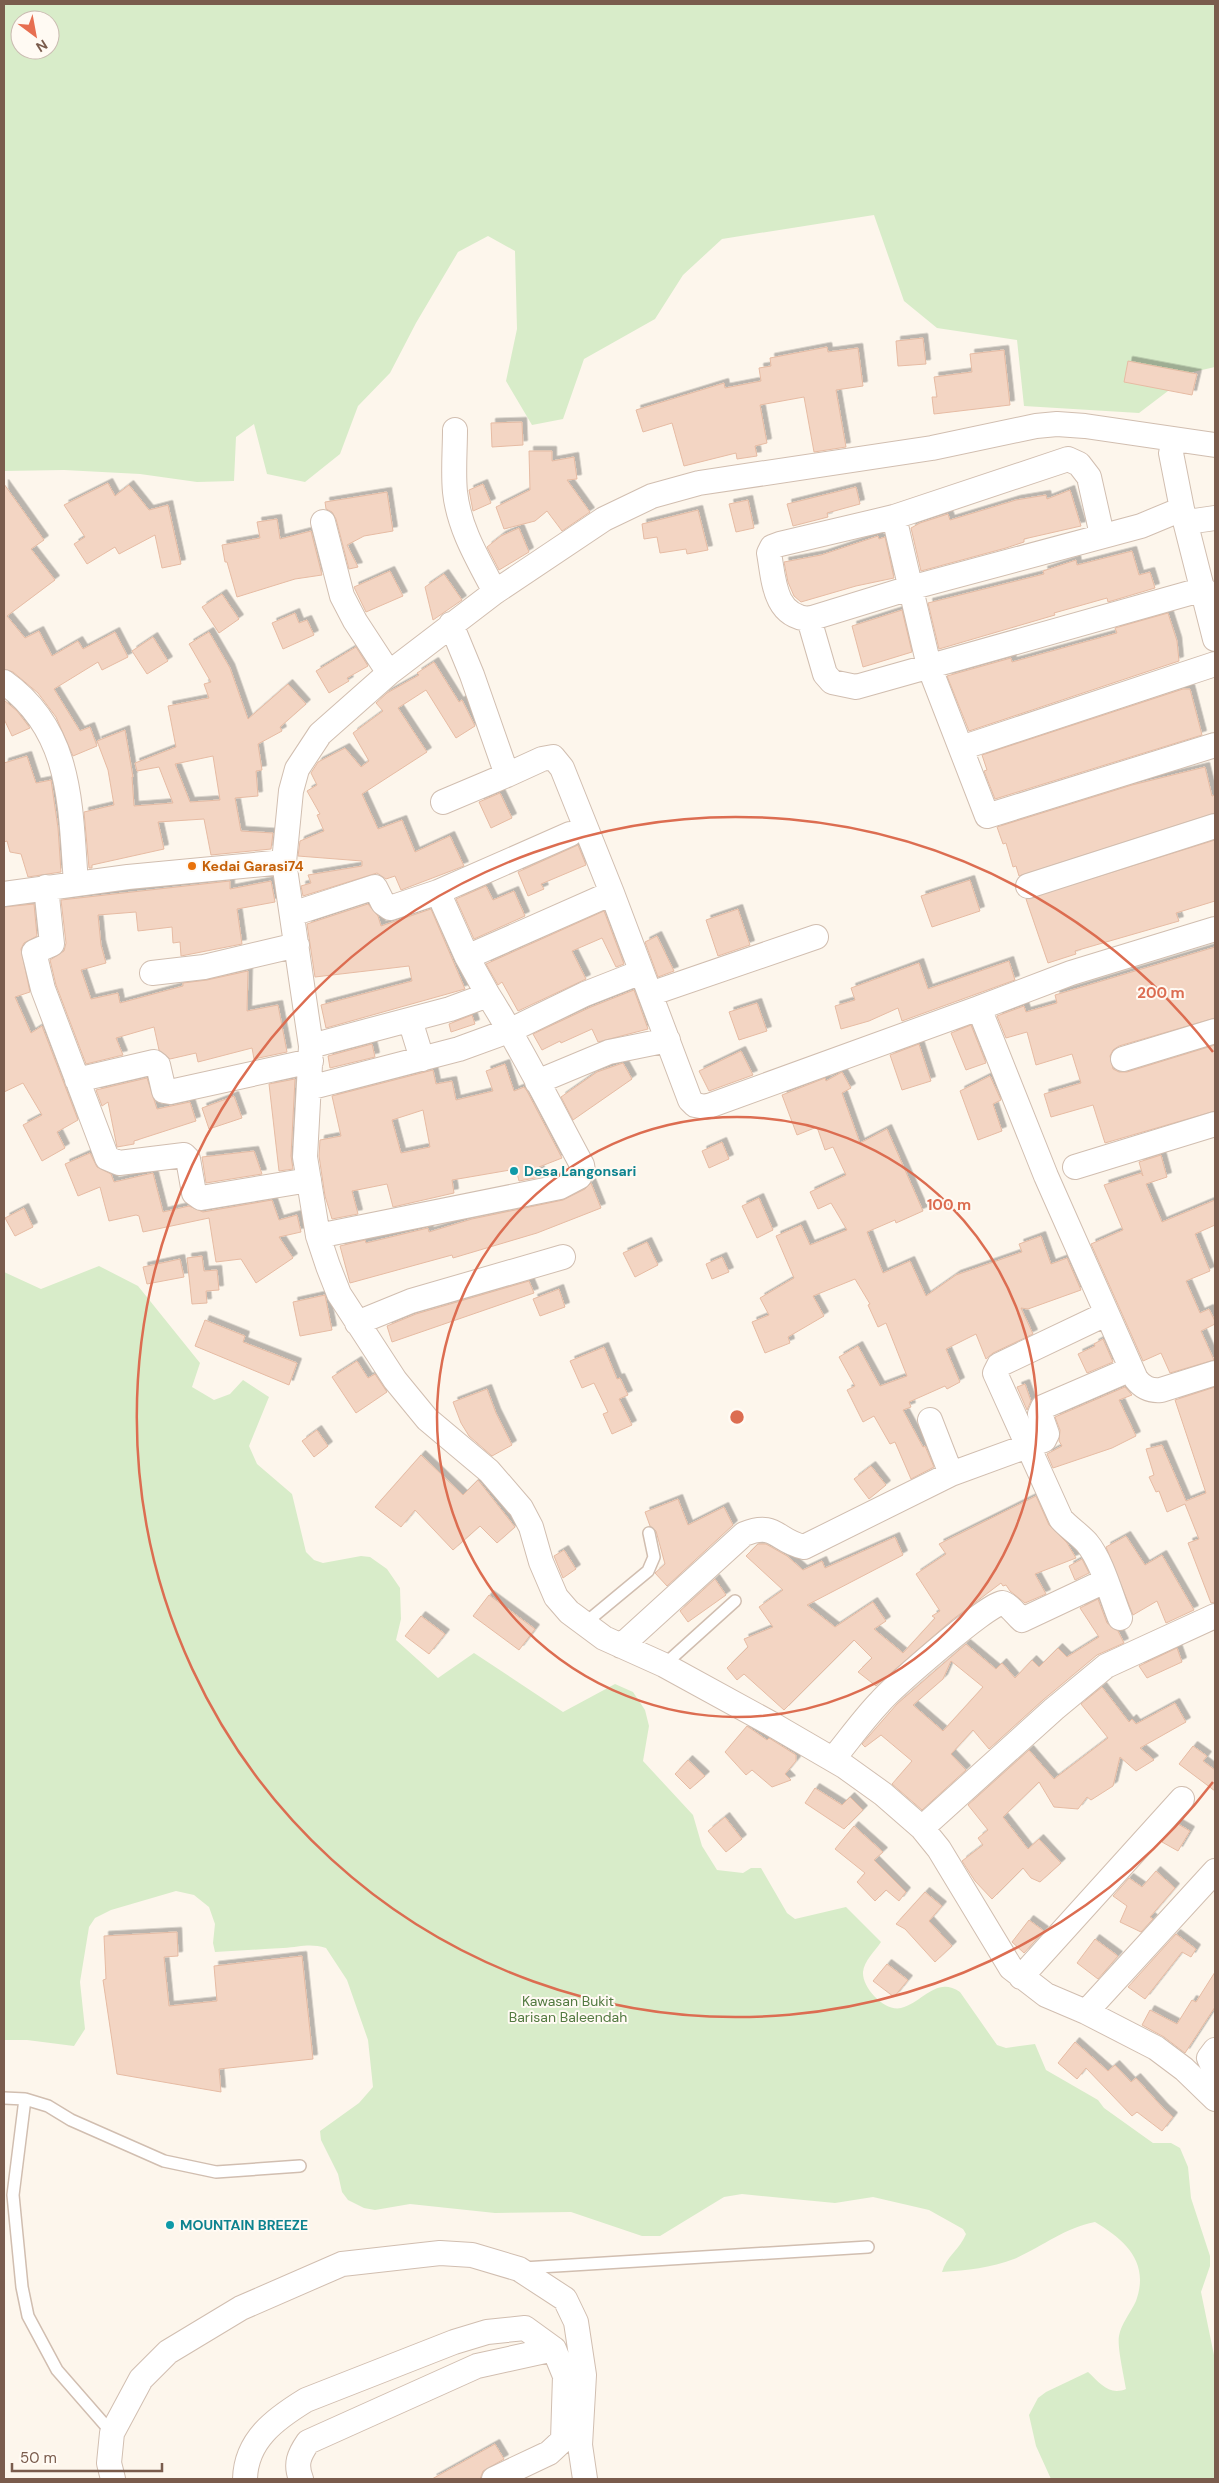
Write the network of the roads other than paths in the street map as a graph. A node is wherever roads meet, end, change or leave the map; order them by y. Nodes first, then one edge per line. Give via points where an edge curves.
1 (456, 430) dead end
2 (1215, 445) edge
3 (1171, 453) dead end
4 (1185, 515) junction
5 (894, 516) junction
6 (1215, 518) edge
7 (323, 522) dead end
8 (1102, 535) junction
9 (910, 588) junction
10 (1204, 589) junction
11 (495, 592) junction
12 (809, 619) junction
13 (451, 624) junction
14 (1215, 639) edge
15 (1215, 664) edge
16 (929, 666) junction
17 (389, 673) junction
18 (4, 682) edge
19 (1215, 745) edge
20 (961, 748) junction
21 (507, 775) junction
22 (443, 802) dead end
23 (1215, 826) edge
24 (570, 834) dead end
25 (284, 862) junction
26 (76, 883) junction
27 (1028, 886) dead end
28 (46, 887) junction
29 (438, 892) junction
30 (612, 893) junction
31 (4, 894) edge
32 (292, 914) junction
33 (1215, 928) edge
34 (816, 937) dead end
35 (297, 945) junction
36 (467, 957) junction
37 (641, 972) junction
38 (152, 973) dead end
39 (650, 994) junction
40 (488, 995) junction
41 (979, 1008) junction
42 (410, 1020) junction
43 (511, 1030) junction
44 (1215, 1031) edge
45 (668, 1040) junction
46 (311, 1054) junction
47 (422, 1059) junction
48 (1124, 1059) dead end
49 (77, 1080) junction
50 (537, 1082) junction
51 (310, 1088) junction
52 (1215, 1124) edge
53 (1075, 1167) dead end
54 (309, 1180) junction
55 (318, 1236) junction
56 (563, 1257) dead end
57 (1106, 1314) junction
58 (357, 1323) junction
59 (1131, 1369) junction
60 (1215, 1373) edge
61 (930, 1420) dead end
62 (1027, 1447) junction
63 (951, 1474) junction
64 (649, 1533) dead end
65 (1105, 1581) junction
66 (735, 1602) dead end
67 (1215, 1616) edge
68 (1120, 1618) dead end
69 (584, 1624) junction
70 (621, 1646) junction
71 (664, 1665) junction
72 (833, 1759) junction
73 (1182, 1799) dead end
74 (922, 1828) junction
75 (1215, 1871) edge
76 (1021, 1977) junction
77 (1086, 2012) junction
78 (1215, 2050) edge
79 (1215, 2071) edge
80 (4, 2098) edge
81 (25, 2099) junction
82 (1215, 2099) edge
83 (300, 2166) dead end
84 (868, 2248) dead end
85 (519, 2269) junction
86 (554, 2349) junction
87 (574, 2376) junction
88 (112, 2433) junction
89 (113, 2479) edge
90 (245, 2479) edge
91 (301, 2479) edge
92 (494, 2479) edge
93 (585, 2479) edge

1 - 11 street via 457,504 466,536
2 - 11 street via 1058,424 932,448 699,483 652,496 604,519
3 - 4 street
4 - 6 street
4 - 8 street
4 - 10 street
5 - 8 street via 1068,459 1079,464 1089,477
5 - 9 street
5 - 12 street via 772,547 769,553 777,596 796,618
7 - 17 street via 342,596
8 - 9 street
9 - 12 street
9 - 16 street
10 - 14 street
10 - 16 street
11 - 13 street
12 - 16 street via 821,665 832,682 856,687
13 - 17 street
13 - 21 street
15 - 20 street
16 - 20 street
17 - 25 street via 320,734 297,769 291,791
18 - 26 street via 21,694 44,721 58,751 69,794
19 - 20 street via 987,816
21 - 22 street
21 - 30 street via 542,759 553,757 558,760
23 - 27 street
24 - 29 street
25 - 26 street
25 - 32 street
26 - 28 street
28 - 31 street
28 - 49 street via 52,944 34,952 43,989
29 - 32 street via 390,908 383,903 375,887
29 - 36 street
30 - 36 street
30 - 37 street
32 - 35 street
33 - 41 street via 1071,973
34 - 39 street
35 - 38 street via 204,967
35 - 46 street
36 - 40 street
37 - 39 street
37 - 43 street
39 - 45 street
40 - 42 street
40 - 43 street
41 - 45 street via 706,1107 695,1105 690,1100
41 - 57 street via 1046,1176
42 - 46 street
42 - 47 street
43 - 47 street
43 - 50 street
44 - 48 street
45 - 50 street via 609,1052
46 - 49 street via 170,1092 164,1092 158,1065 154,1062
46 - 51 street
47 - 51 street
49 - 54 street via 108,1158 113,1162 184,1154 194,1193 201,1198
50 - 55 street via 582,1165 579,1177 560,1187
51 - 54 street via 305,1157
52 - 53 street
54 - 55 street
55 - 58 street via 339,1294
56 - 58 street via 411,1301
57 - 59 street
57 - 62 street via 996,1368 996,1378
58 - 69 street via 395,1380 428,1418 489,1471 521,1508 556,1597
59 - 60 street via 1140,1384 1152,1390
59 - 62 street via 1043,1407 1040,1414 1047,1438
61 - 63 street
62 - 63 street
62 - 65 street via 1062,1518 1069,1529 1087,1543
63 - 70 street via 804,1548 791,1545 775,1532 758,1529 744,1534
64 - 69 lane via 654,1556 648,1570
65 - 68 street
65 - 72 street via 1022,1620 1006,1604 992,1607 879,1703
66 - 71 lane
67 - 74 street via 1106,1666
69 - 70 street
70 - 71 street
71 - 72 street
72 - 74 street via 883,1794
73 - 76 street
74 - 76 street via 939,1849 1000,1954
75 - 77 street
76 - 77 street via 1046,1995
77 - 82 street via 1156,2048
78 - 79 street via 1209,2058
80 - 81 lane
81 - 83 lane via 48,2106 71,2120 164,2160 216,2172
81 - 88 lane via 12,2195 28,2316 57,2370
84 - 85 lane
85 - 87 street via 565,2299 576,2322
85 - 88 street via 472,2255 440,2253 342,2264 241,2308 168,2352 141,2379
86 - 87 street
86 - 90 street via 526,2328 487,2332 306,2400 284,2413 261,2433 251,2450
86 - 91 street via 478,2366 308,2442 299,2455 297,2470
87 - 92 street via 563,2440 549,2453
87 - 93 street
88 - 89 street via 108,2463

